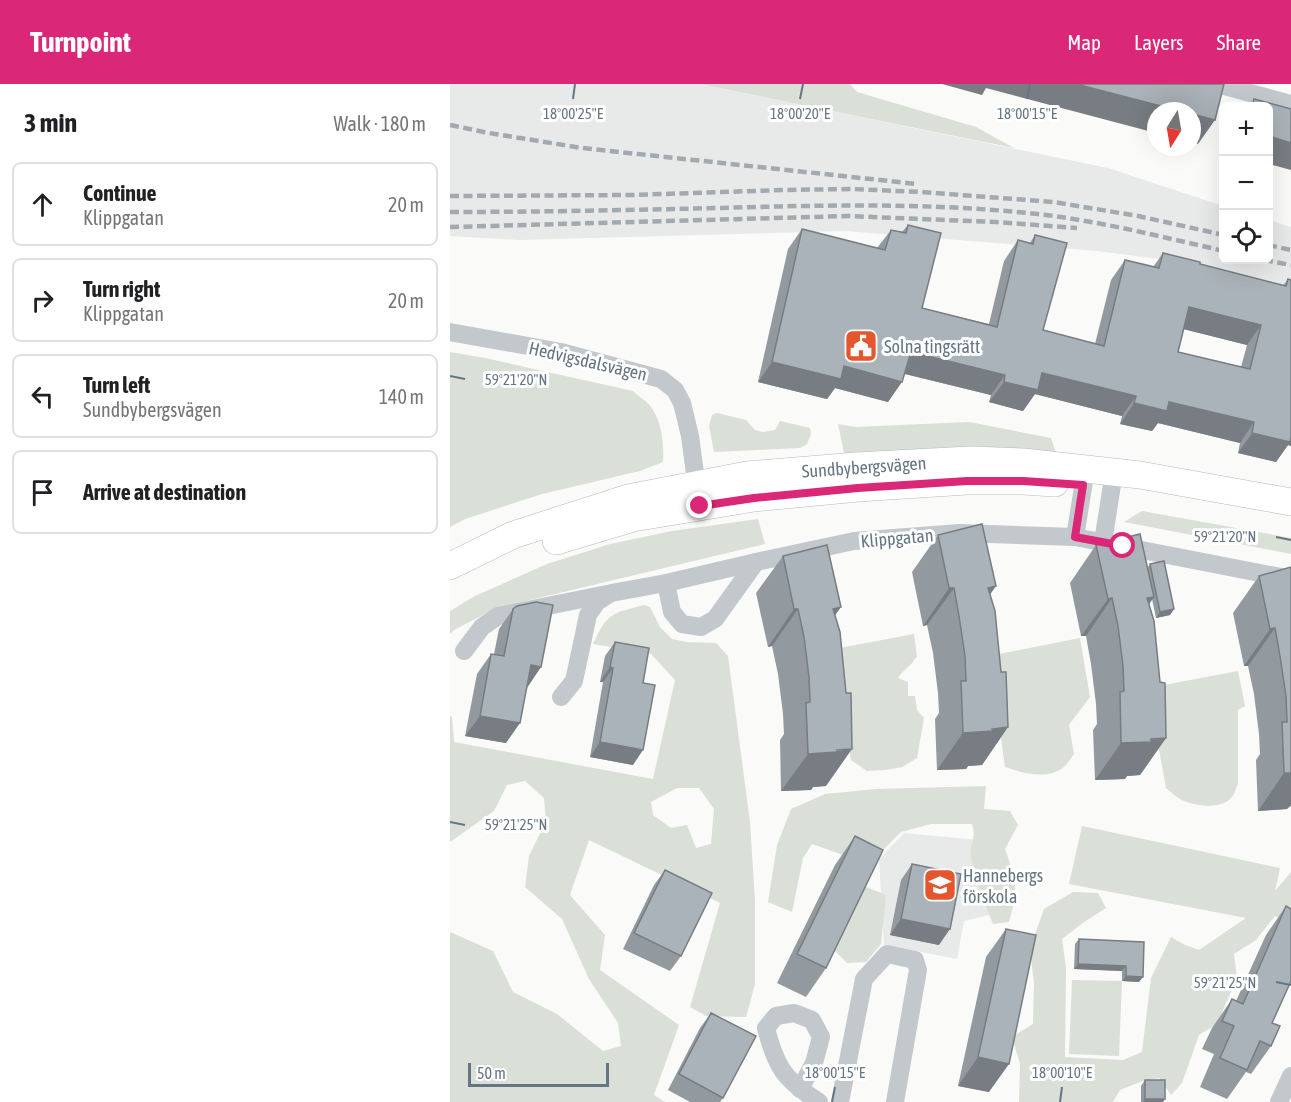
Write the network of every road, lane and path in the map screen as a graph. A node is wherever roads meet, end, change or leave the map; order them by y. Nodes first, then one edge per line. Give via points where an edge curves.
1 (1217, 84) edge
2 (1291, 104) edge
3 (450, 332) edge
4 (1084, 477) junction
5 (1113, 480) junction
6 (698, 495) junction
7 (1291, 502) edge
8 (1291, 517) edge
9 (1075, 537) junction
10 (1103, 542) junction
11 (756, 562) junction
12 (450, 566) edge
13 (1291, 579) edge
14 (666, 583) junction
15 (450, 585) edge
16 (612, 593) junction
17 (464, 651) dead end
18 (561, 697) dead end
19 (1291, 1076) edge
20 (800, 1089) dead end
21 (819, 1102) edge
22 (840, 1102) edge
23 (895, 1102) edge
24 (1279, 1102) edge

1 - 2 street
3 - 6 street, Hedvigsdalsvägen via 561,352 661,379 675,390 682,403
4 - 5 main road, Sundbybergsvägen
4 - 6 main road, Sundbybergsvägen via 1023,462 970,460 747,475
4 - 9 street
5 - 7 main road, Sundbybergsvägen via 1168,480
5 - 8 main road, Sundbybergsvägen
5 - 10 street
6 - 12 main road, Sundbybergsvägen via 628,498 524,532
6 - 15 main road, Sundbybergsvägen via 518,552
9 - 10 street, Klippgatan
9 - 11 street, Klippgatan via 960,533 854,541
10 - 13 street, Klippgatan
11 - 14 street, Klippgatan
11 - 14 street via 715,619 701,627 682,624 672,612
14 - 16 street, Klippgatan
16 - 17 street, Klippgatan via 498,616 482,627
16 - 18 street via 597,602 588,615 574,681
19 - 24 street
20 - 21 street
22 - 23 street via 864,979 887,954 915,960 918,970

